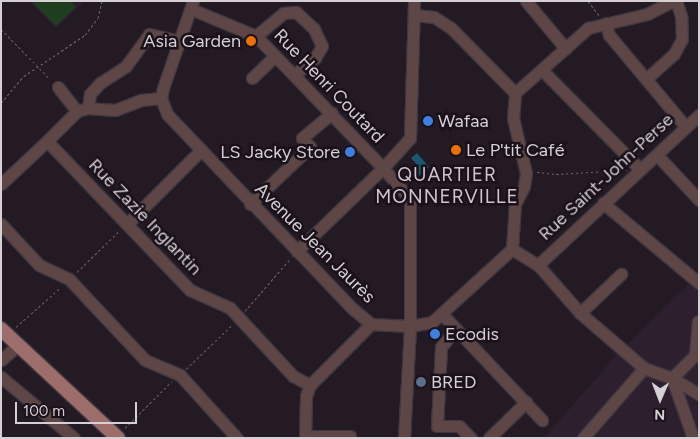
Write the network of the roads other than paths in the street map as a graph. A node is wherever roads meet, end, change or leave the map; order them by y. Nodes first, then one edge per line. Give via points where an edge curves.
1 (414, 1) edge
2 (526, 1) edge
3 (672, 1) edge
4 (676, 1) edge
5 (192, 5) edge
6 (414, 15) junction
7 (606, 23) junction
8 (256, 36) junction
9 (180, 41) junction
10 (566, 48) junction
11 (275, 56) junction
12 (542, 70) junction
13 (295, 74) junction
14 (252, 78) dead end
15 (646, 79) junction
16 (58, 87) road end
17 (516, 93) junction
18 (161, 98) junction
19 (82, 110) junction
20 (332, 113) junction
21 (699, 115) edge
22 (686, 127) junction
23 (47, 141) junction
24 (201, 150) junction
25 (657, 155) junction
26 (383, 168) junction
27 (640, 169) junction
28 (1, 184) edge
29 (699, 200) edge
30 (250, 204) junction
31 (604, 204) junction
32 (1, 224) edge
33 (127, 224) junction
34 (512, 249) junction
35 (297, 251) junction
36 (538, 265) junction
37 (699, 269) edge
38 (621, 274) dead end
39 (694, 280) edge
40 (580, 313) junction
41 (442, 314) junction
42 (698, 321) edge
43 (372, 324) junction
44 (410, 326) junction
45 (456, 329) junction
46 (1, 330) edge
47 (18, 345) junction
48 (1, 360) edge
49 (644, 368) junction
50 (1, 377) edge
51 (672, 378) junction
52 (310, 385) junction
53 (699, 394) edge
54 (526, 402) junction
55 (542, 420) dead end
56 (120, 435) edge
57 (350, 436) dead end
58 (305, 437) edge
59 (74, 438) edge
60 (238, 438) edge
61 (404, 438) edge
62 (471, 438) edge
63 (489, 438) edge
64 (583, 438) edge
65 (693, 438) edge

1 - 6 street
2 - 10 street
3 - 7 street via 647,14
4 - 15 street via 681,16 682,39 674,54
5 - 8 street, Rue Henri Coutard
5 - 9 street
6 - 17 street via 434,17 451,28
6 - 26 street via 410,138
7 - 10 street via 588,28
7 - 15 street via 609,35
8 - 11 street, Rue Henri Coutard
8 - 13 street via 284,13 296,12 314,29 322,46 315,58
9 - 18 street
9 - 19 street via 149,34 126,66 100,83 90,94
10 - 12 street
11 - 13 street, Rue Henri Coutard
11 - 14 street
12 - 17 street
12 - 27 street
13 - 20 street, Rue Henri Coutard
15 - 22 street
16 - 19 street
17 - 34 street via 513,118 526,173 515,204
18 - 19 street via 141,100 115,110
18 - 24 street, Avenue Jean Jaurès via 167,114
19 - 23 street
20 - 26 street, Rue Henri Coutard
20 - 30 street via 302,138 310,147
21 - 22 street, Rue Saint-John-Perse
22 - 25 street, Rue Saint-John-Perse
23 - 28 street
23 - 33 street, Rue Zazie Inglantin
24 - 30 street, Avenue Jean Jaurès
24 - 33 street
25 - 27 street, Rue Saint-John-Perse
25 - 29 street
26 - 35 street
26 - 44 street, Rue Henri Coutard via 410,199
27 - 31 street, Rue Saint-John-Perse
30 - 35 street, Avenue Jean Jaurès
31 - 36 street, Rue Saint-John-Perse
31 - 39 street
32 - 60 street via 39,265 69,279 145,360 180,375
33 - 52 street, Rue Zazie Inglantin via 190,290 230,308 293,376
34 - 36 street
34 - 41 street, Avenue Jean Jaurès
35 - 43 street, Avenue Jean Jaurès via 352,309
36 - 40 street
37 - 39 street
38 - 40 street
40 - 49 street
41 - 44 street, Avenue Jean Jaurès via 432,322
41 - 45 street
42 - 51 street via 695,354
43 - 44 street, Avenue Jean Jaurès
43 - 52 street
44 - 61 street, Rue Henri Coutard
45 - 54 street
45 - 62 street via 441,347 437,426 459,426
46 - 47 main road
47 - 48 street
47 - 56 main road
49 - 51 street
49 - 64 street
50 - 59 street
51 - 53 street
51 - 65 street
52 - 58 street via 306,396
54 - 55 street
54 - 63 street
57 - 58 street

